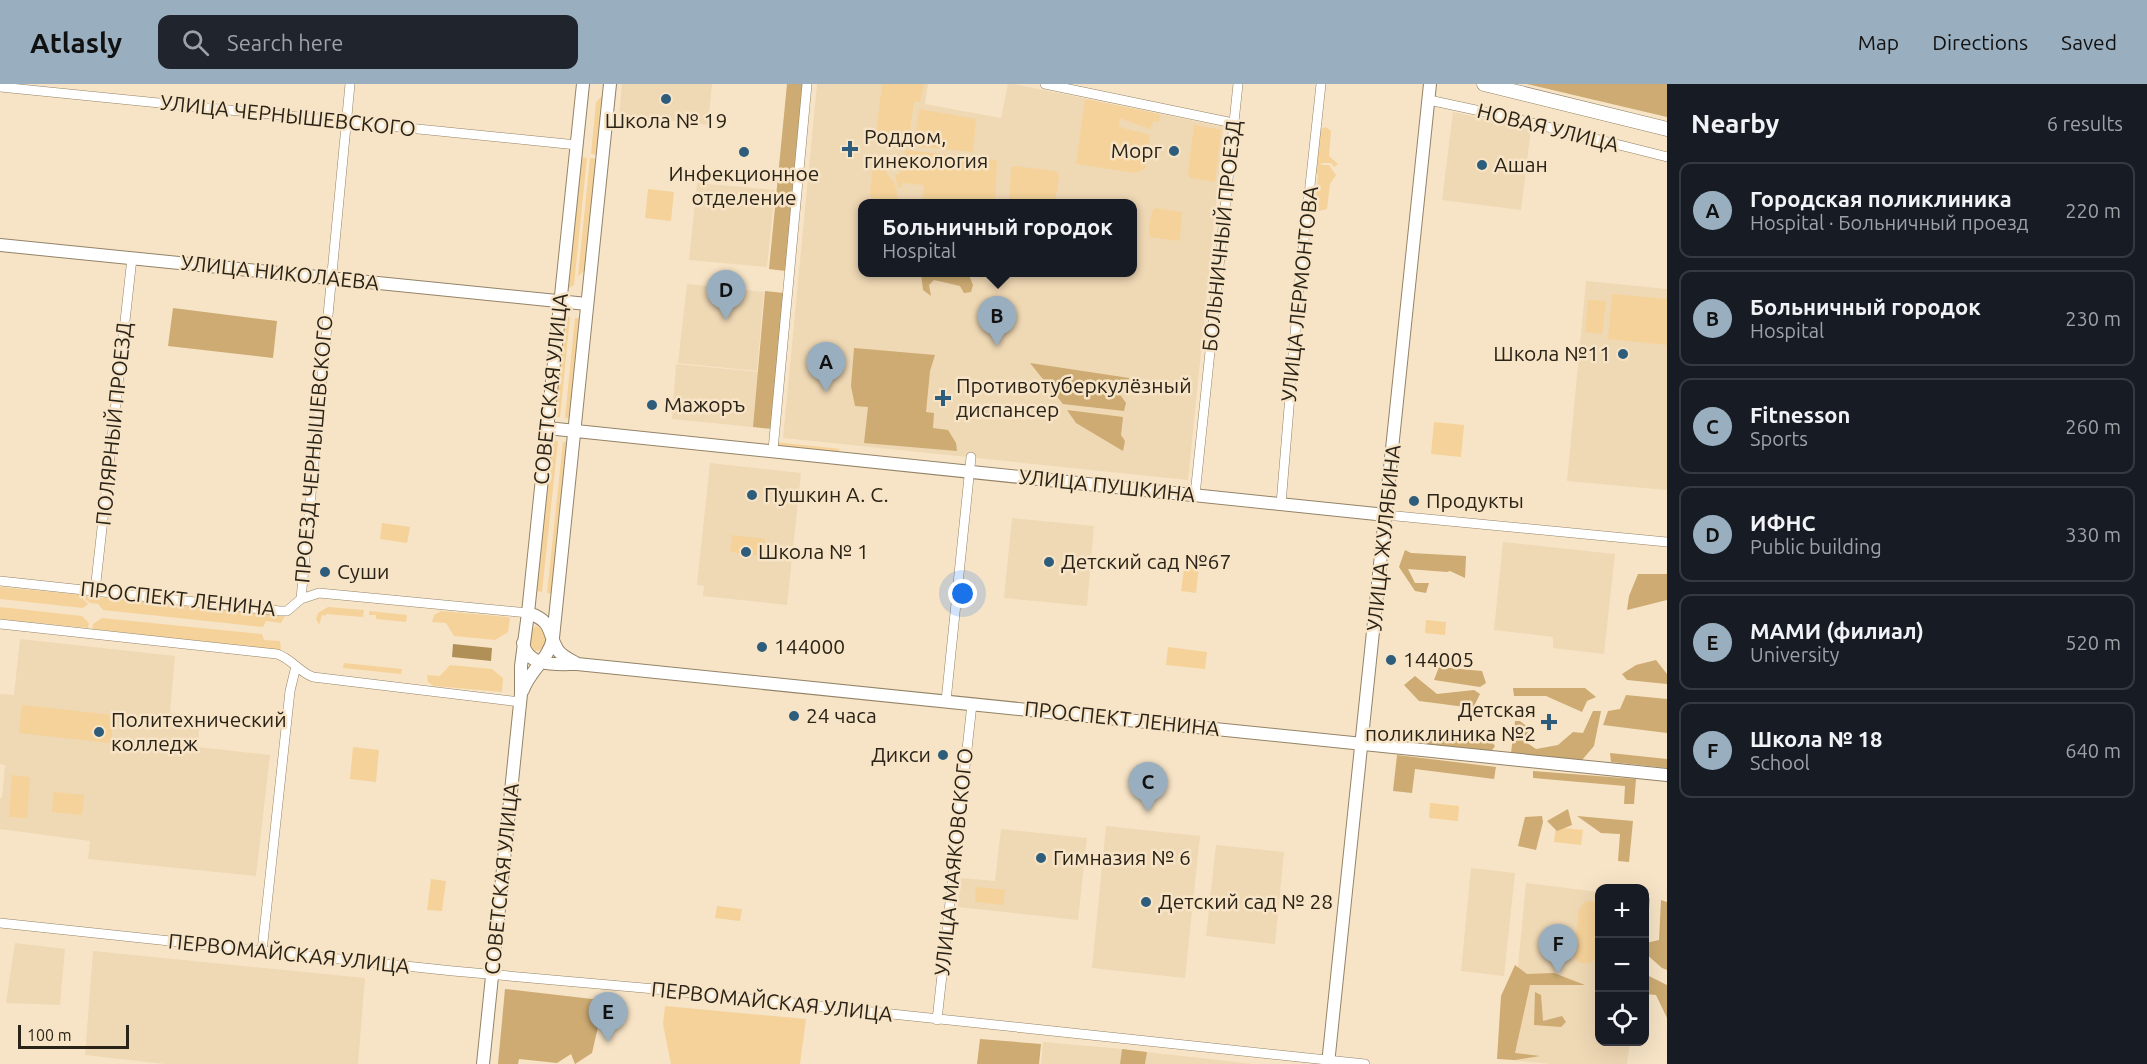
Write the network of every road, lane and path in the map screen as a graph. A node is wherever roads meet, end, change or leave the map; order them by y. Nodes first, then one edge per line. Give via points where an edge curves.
1 (350, 84) edge
2 (583, 84) edge
3 (610, 84) edge
4 (807, 84) edge
5 (1045, 84) edge
6 (1238, 84) edge
7 (1321, 84) edge
8 (1430, 84) edge
9 (1484, 84) edge
10 (0, 87) edge
11 (1429, 100) junction
12 (346, 121) junction
13 (1233, 123) junction
14 (1667, 129) edge
15 (577, 145) junction
16 (1667, 157) edge
17 (0, 245) edge
18 (132, 258) junction
19 (330, 278) junction
20 (560, 301) junction
21 (587, 304) junction
22 (547, 428) junction
23 (575, 430) junction
24 (773, 450) junction
25 (970, 458) dead end
26 (969, 472) junction
27 (1195, 495) junction
28 (1281, 504) junction
29 (1386, 515) junction
30 (1667, 542) edge
31 (0, 581) edge
32 (95, 591) junction
33 (301, 599) junction
34 (528, 613) junction
35 (0, 624) edge
36 (546, 624) junction
37 (526, 627) junction
38 (553, 638) junction
39 (523, 643) junction
40 (541, 662) junction
41 (577, 663) junction
42 (296, 666) junction
43 (521, 698) junction
44 (946, 701) junction
45 (972, 704) junction
46 (1362, 744) junction
47 (1667, 775) edge
48 (0, 923) edge
49 (262, 951) junction
50 (492, 974) junction
51 (938, 1020) junction
52 (1329, 1062) edge
53 (483, 1064) edge
54 (1365, 1064) edge

1 - 12 street, ПРОЕЗД ЧЕРНЫШЕВСКОГО
2 - 15 main road, СОВЕТСКАЯ УЛИЦА
3 - 21 main road, СОВЕТСКАЯ УЛИЦА
4 - 24 street
5 - 13 street
6 - 13 street, БОЛЬНИЧНЫЙ ПРОЕЗД
7 - 28 street, УЛИЦА ЛЕРМОНТОВА
8 - 11 main road, УЛИЦА ЖУЛЯБИНА
9 - 14 highway
10 - 12 street, УЛИЦА ЧЕРНЫШЕВСКОГО
11 - 16 street, НОВАЯ УЛИЦА
11 - 29 main road, УЛИЦА ЖУЛЯБИНА
12 - 15 street, УЛИЦА ЧЕРНЫШЕВСКОГО
12 - 19 street, ПРОЕЗД ЧЕРНЫШЕВСКОГО
13 - 27 street, БОЛЬНИЧНЫЙ ПРОЕЗД
15 - 20 main road, СОВЕТСКАЯ УЛИЦА
17 - 18 main road, УЛИЦА НИКОЛАЕВА
18 - 19 main road, УЛИЦА НИКОЛАЕВА
18 - 32 street, ПОЛЯРНЫЙ ПРОЕЗД
19 - 20 main road, УЛИЦА НИКОЛАЕВА
19 - 33 street, ПРОЕЗД ЧЕРНЫШЕВСКОГО
20 - 21 main road, УЛИЦА НИКОЛАЕВА
20 - 22 main road, СОВЕТСКАЯ УЛИЦА
21 - 23 main road, СОВЕТСКАЯ УЛИЦА
22 - 23 main road, УЛИЦА ПУШКИНА
22 - 34 main road, СОВЕТСКАЯ УЛИЦА
23 - 24 main road, УЛИЦА ПУШКИНА
23 - 38 main road, СОВЕТСКАЯ УЛИЦА
24 - 26 main road, УЛИЦА ПУШКИНА
25 - 26 street
26 - 27 main road, УЛИЦА ПУШКИНА
26 - 44 street
27 - 28 main road, УЛИЦА ПУШКИНА
28 - 29 main road, УЛИЦА ПУШКИНА
29 - 30 street, УЛИЦА ПУШКИНА
29 - 46 main road, УЛИЦА ЖУЛЯБИНА
31 - 32 street, ПРОСПЕКТ ЛЕНИНА
32 - 33 street, ПРОСПЕКТ ЛЕНИНА via 280,611 292,608
33 - 34 street, ПРОСПЕКТ ЛЕНИНА via 319,593
34 - 36 main road, ПРОСПЕКТ ЛЕНИНА
34 - 37 main road, СОВЕТСКАЯ УЛИЦА
35 - 42 street, ПРОСПЕКТ ЛЕНИНА via 277,654
36 - 37 main road via 538,622
36 - 38 main road
37 - 39 main road, СОВЕТСКАЯ УЛИЦА
38 - 40 main road via 550,651
38 - 41 main road via 558,651
39 - 40 main road via 530,658
39 - 43 main road, СОВЕТСКАЯ УЛИЦА
40 - 41 main road, ПРОСПЕКТ ЛЕНИНА
40 - 43 main road, СОВЕТСКАЯ УЛИЦА via 528,678
41 - 44 main road, ПРОСПЕКТ ЛЕНИНА
42 - 43 street, ПРОСПЕКТ ЛЕНИНА via 313,677
42 - 49 street
43 - 50 main road, СОВЕТСКАЯ УЛИЦА
44 - 45 main road, ПРОСПЕКТ ЛЕНИНА
45 - 46 main road, ПРОСПЕКТ ЛЕНИНА
45 - 51 street, УЛИЦА МАЯКОВСКОГО
46 - 47 main road, ПРОСПЕКТ ЛЕНИНА
46 - 52 main road, УЛИЦА ЖУЛЯБИНА
48 - 49 street, ПЕРВОМАЙСКАЯ УЛИЦА
49 - 50 street, ПЕРВОМАЙСКАЯ УЛИЦА
50 - 51 street, ПЕРВОМАЙСКАЯ УЛИЦА
50 - 53 main road, СОВЕТСКАЯ УЛИЦА
51 - 52 street, ПЕРВОМАЙСКАЯ УЛИЦА
52 - 54 street, ПЕРВОМАЙСКАЯ УЛИЦА

